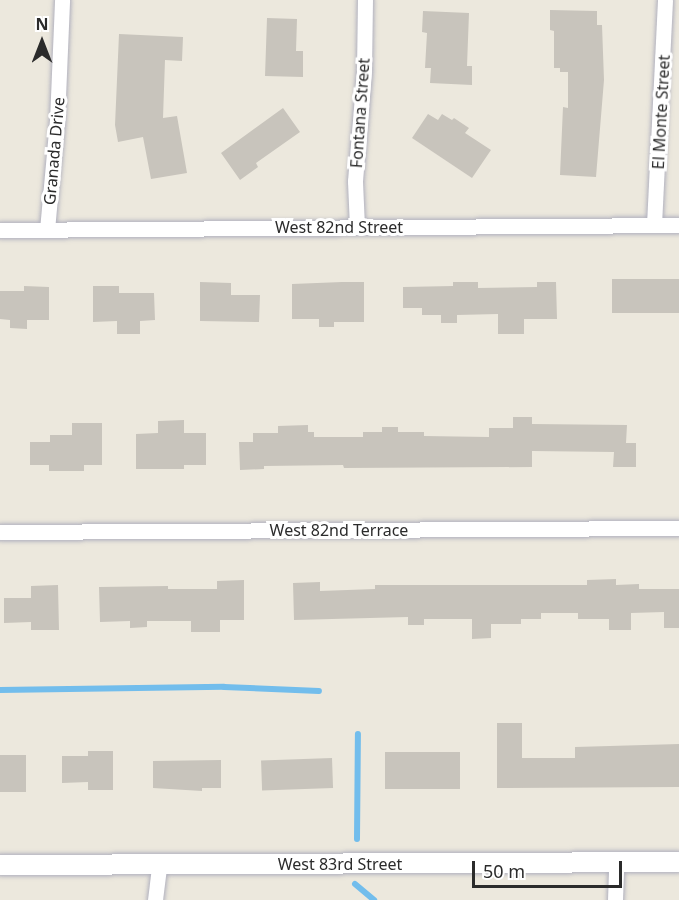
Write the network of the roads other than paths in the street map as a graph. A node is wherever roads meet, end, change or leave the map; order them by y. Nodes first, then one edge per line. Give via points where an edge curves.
1 (62, 0) edge
2 (365, 0) edge
3 (665, 0) edge
4 (654, 225) junction
5 (679, 225) edge
6 (357, 227) junction
7 (0, 230) edge
8 (47, 230) junction
9 (679, 528) edge
10 (0, 532) edge
11 (679, 861) edge
12 (616, 862) junction
13 (0, 865) edge
14 (159, 866) junction
15 (155, 900) edge
16 (615, 900) edge

1 - 8 street, Granada Drive
2 - 6 street, Fontana Street via 355,181
3 - 4 street, El Monte Street
4 - 5 street, West 82nd Street
4 - 6 street, West 82nd Street
6 - 8 street, West 82nd Street
7 - 8 street, West 82nd Street
9 - 10 street, West 82nd Terrace
11 - 12 street, West 83rd Street
12 - 14 street, West 83rd Street
12 - 16 street
13 - 14 street, West 83rd Street
14 - 15 street

